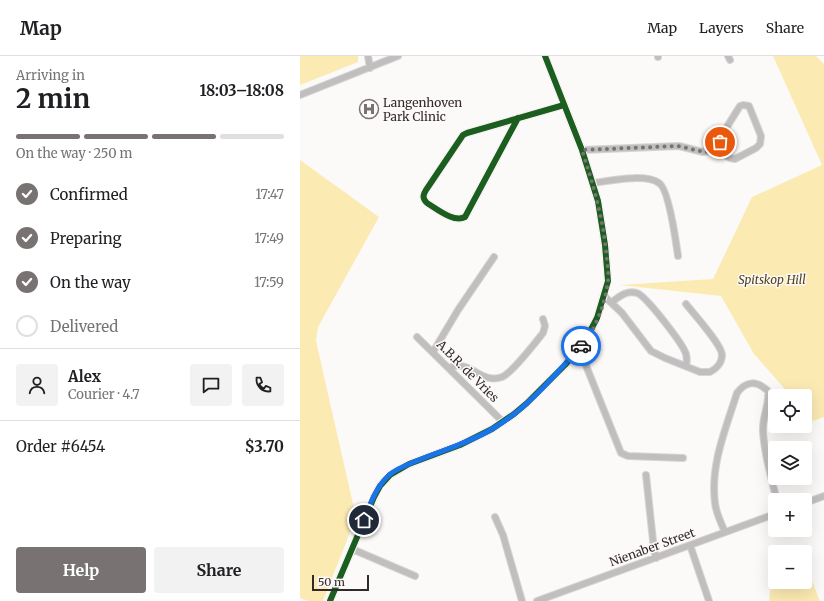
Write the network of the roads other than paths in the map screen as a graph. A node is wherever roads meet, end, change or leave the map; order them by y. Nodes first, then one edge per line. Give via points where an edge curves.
1 (368, 56) edge
2 (398, 56) edge
3 (545, 56) edge
4 (370, 68) junction
5 (300, 95) edge
6 (564, 105) junction
7 (518, 118) junction
8 (582, 150) junction
9 (717, 150) junction
10 (592, 183) junction
11 (678, 256) dead end
12 (494, 257) dead end
13 (604, 296) junction
14 (612, 302) junction
15 (686, 304) dead end
16 (543, 319) dead end
17 (416, 337) dead end
18 (579, 348) junction
19 (433, 352) junction
20 (686, 366) junction
21 (449, 368) junction
22 (503, 422) junction
23 (683, 458) dead end
24 (646, 475) dead end
25 (775, 493) edge
26 (824, 496) edge
27 (812, 500) edge
28 (495, 517) dead end
29 (768, 517) edge
30 (725, 532) junction
31 (690, 545) junction
32 (352, 549) junction
33 (656, 558) junction
34 (415, 576) dead end
35 (330, 601) edge
36 (522, 601) edge
37 (537, 601) edge
38 (709, 601) edge

1 - 4 street
2 - 4 street
3 - 6 street
4 - 5 street
6 - 7 street
6 - 8 street
7 - 7 street via 463,135 426,190 423,197 426,203 453,217 465,217
8 - 9 street via 678,146 704,152
8 - 10 street
9 - 9 street via 723,133 740,106 749,106 760,136 759,146 735,159
10 - 11 street via 642,178 660,183 666,193
10 - 13 street via 599,207 607,258 608,281
12 - 19 street
13 - 14 street
13 - 18 street via 592,330
14 - 20 street via 651,350
14 - 20 street via 631,292 642,295 684,349 687,355
15 - 20 street via 719,346 722,356 720,363 710,372 703,373
16 - 21 street via 543,333 503,376 483,377 464,366 455,365
17 - 19 street, A.B.R. de Vries
18 - 22 street via 527,403
18 - 23 street via 622,453 628,456
19 - 21 street, A.B.R. de Vries
21 - 22 street, A.B.R. de Vries
22 - 32 street via 460,445 409,464 390,475 374,497
24 - 33 street
25 - 30 street via 763,430 768,391 756,384 748,384 742,386 737,393 716,467 715,504
26 - 27 street
28 - 36 street via 503,535
29 - 30 street, Nienaber Street
30 - 31 street, Nienaber Street
31 - 33 street, Nienaber Street
31 - 38 street
32 - 34 street
32 - 35 street
33 - 37 street, Nienaber Street

